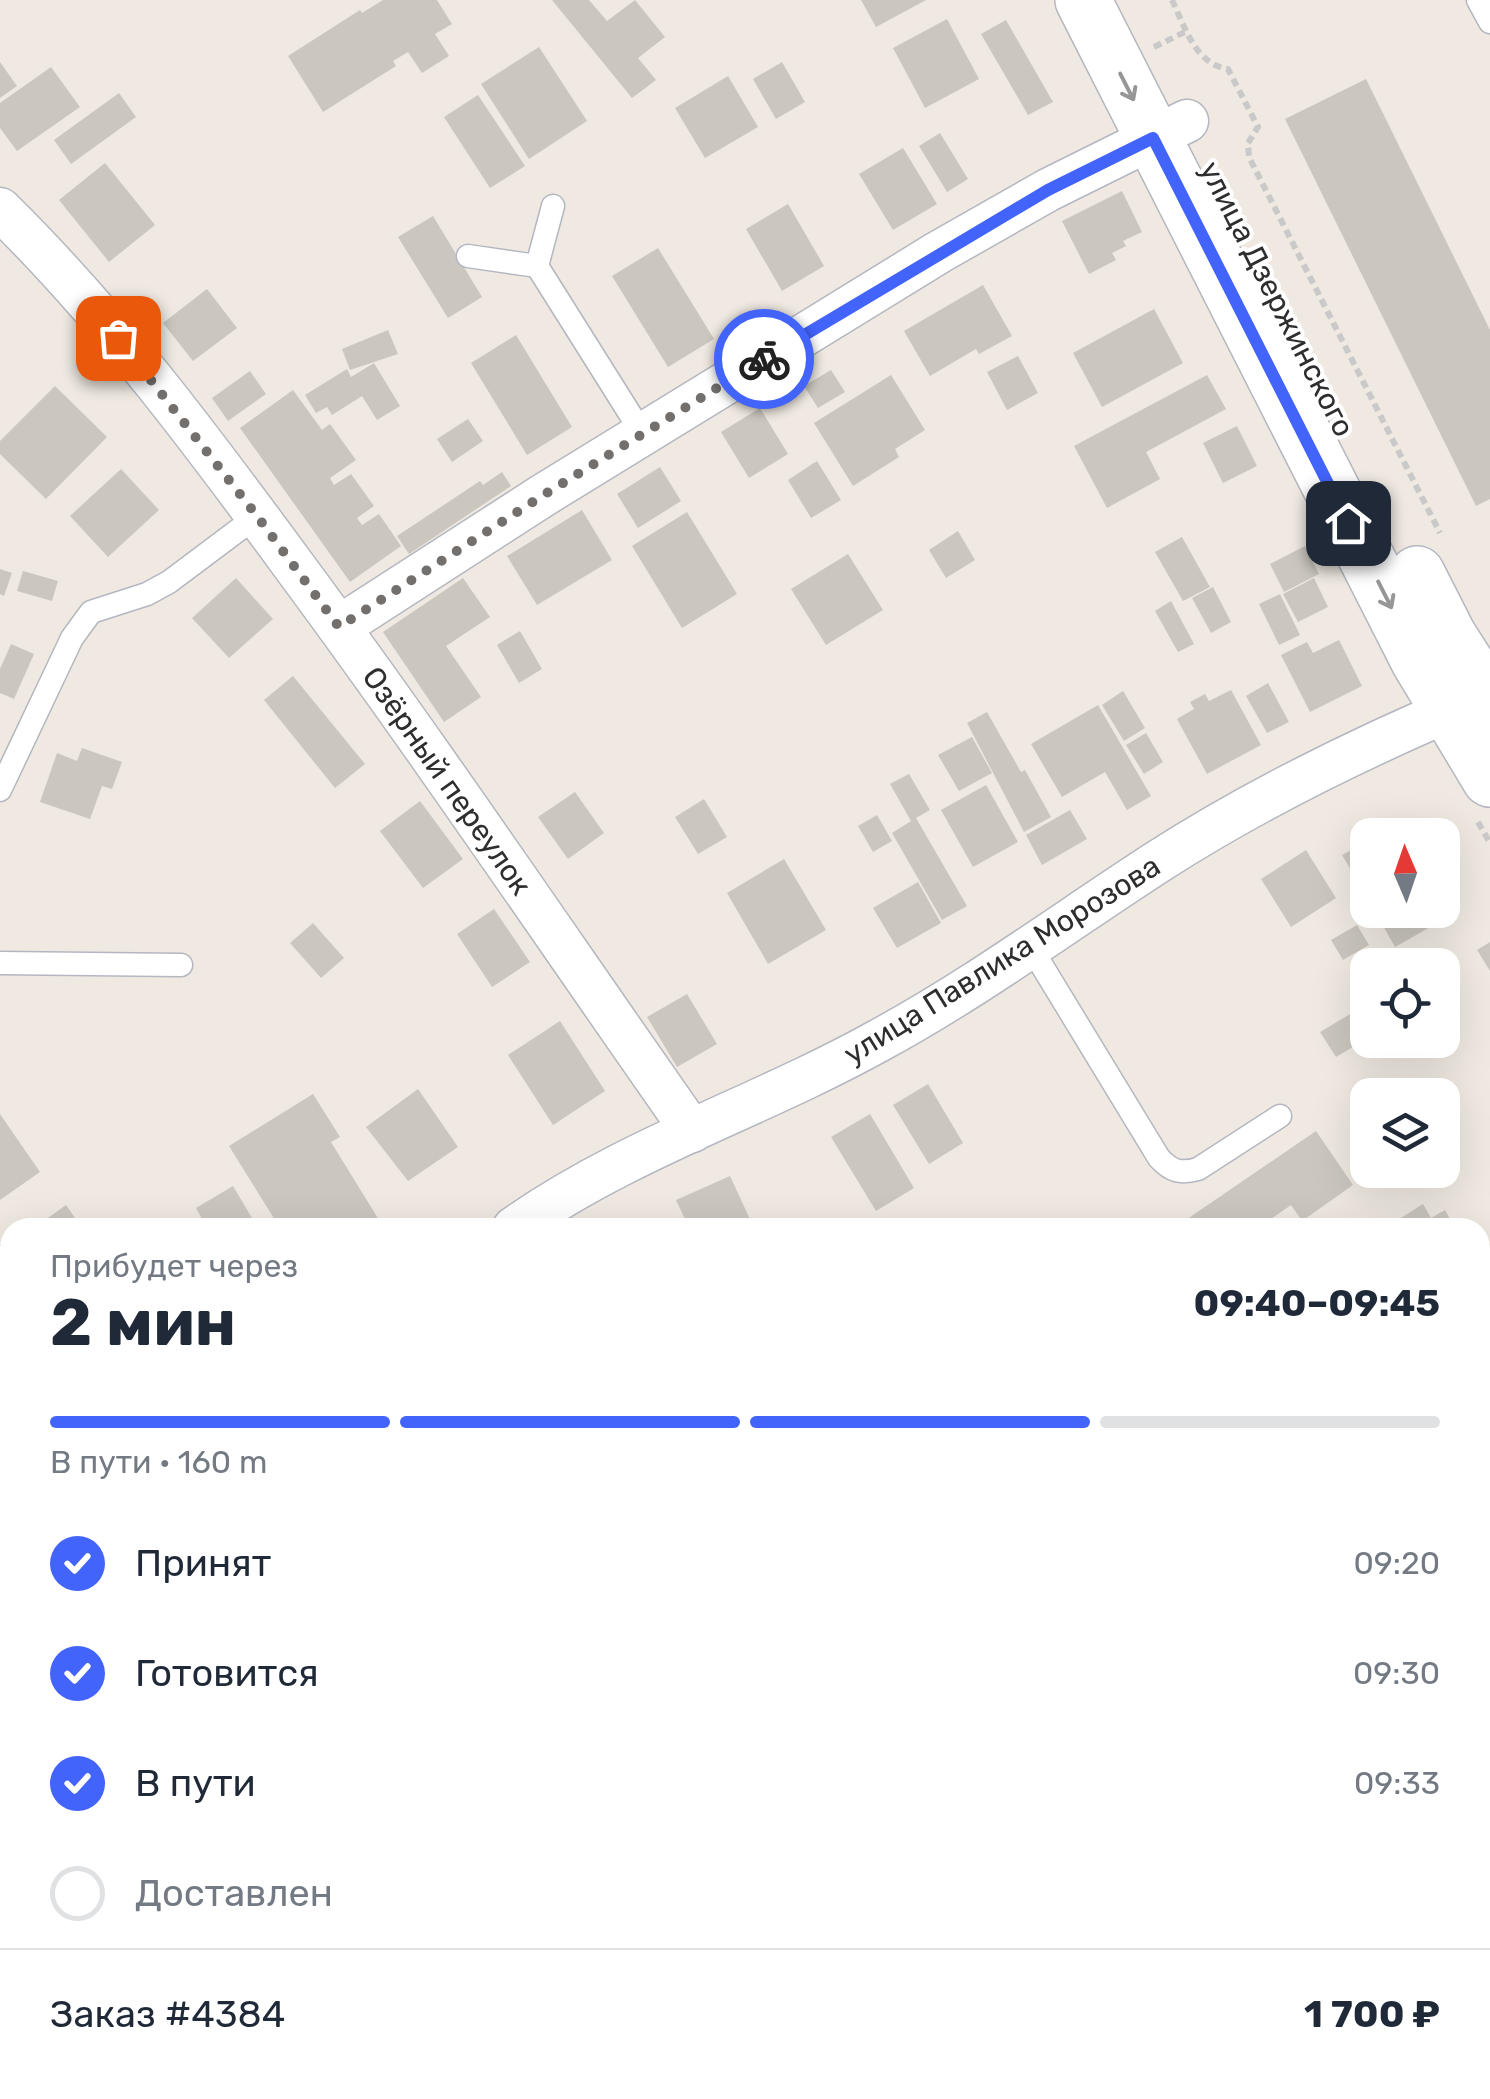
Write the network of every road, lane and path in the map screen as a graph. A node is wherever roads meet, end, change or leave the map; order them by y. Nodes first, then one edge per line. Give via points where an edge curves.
1 (1083, 0) edge
2 (1125, 0) edge
3 (1172, 0) edge
4 (1478, 0) edge
5 (1490, 22) edge
6 (1170, 130) junction
7 (553, 206) dead end
8 (0, 209) edge
9 (468, 256) dead end
10 (537, 266) junction
11 (642, 434) junction
12 (257, 516) junction
13 (1444, 541) dead end
14 (339, 627) junction
15 (1479, 700) edge
16 (1490, 779) edge
17 (0, 790) edge
18 (1030, 946) junction
19 (0, 963) edge
20 (181, 965) dead end
21 (1280, 1116) dead end
22 (692, 1131) junction
23 (530, 1218) edge

1 -> 6 street, улица Дзержинского
2 - 6 street, улица Дзержинского
3 - 13 path via 1203,58 1228,69 1258,126 1248,143 1250,156
4 - 5 lane
6 - 11 street via 940,252
6 - 15 street, улица Дзержинского via 1419,661
7 - 10 lane
8 - 12 street, Озёрный переулок via 138,362
9 - 10 lane
10 - 11 lane
11 - 14 street
12 - 14 street, Озёрный переулок
12 - 17 lane via 168,582 91,612 72,638
14 - 22 street, Озёрный переулок
15 - 16 street, улица Дзержинского
15 - 18 street, улица Павлика Морозова via 1242,810
18 - 21 lane via 1170,1169 1198,1168
18 - 22 street, улица Павлика Морозова via 880,1040
19 - 20 lane
22 - 23 street, улица Павлика Морозова via 608,1170

